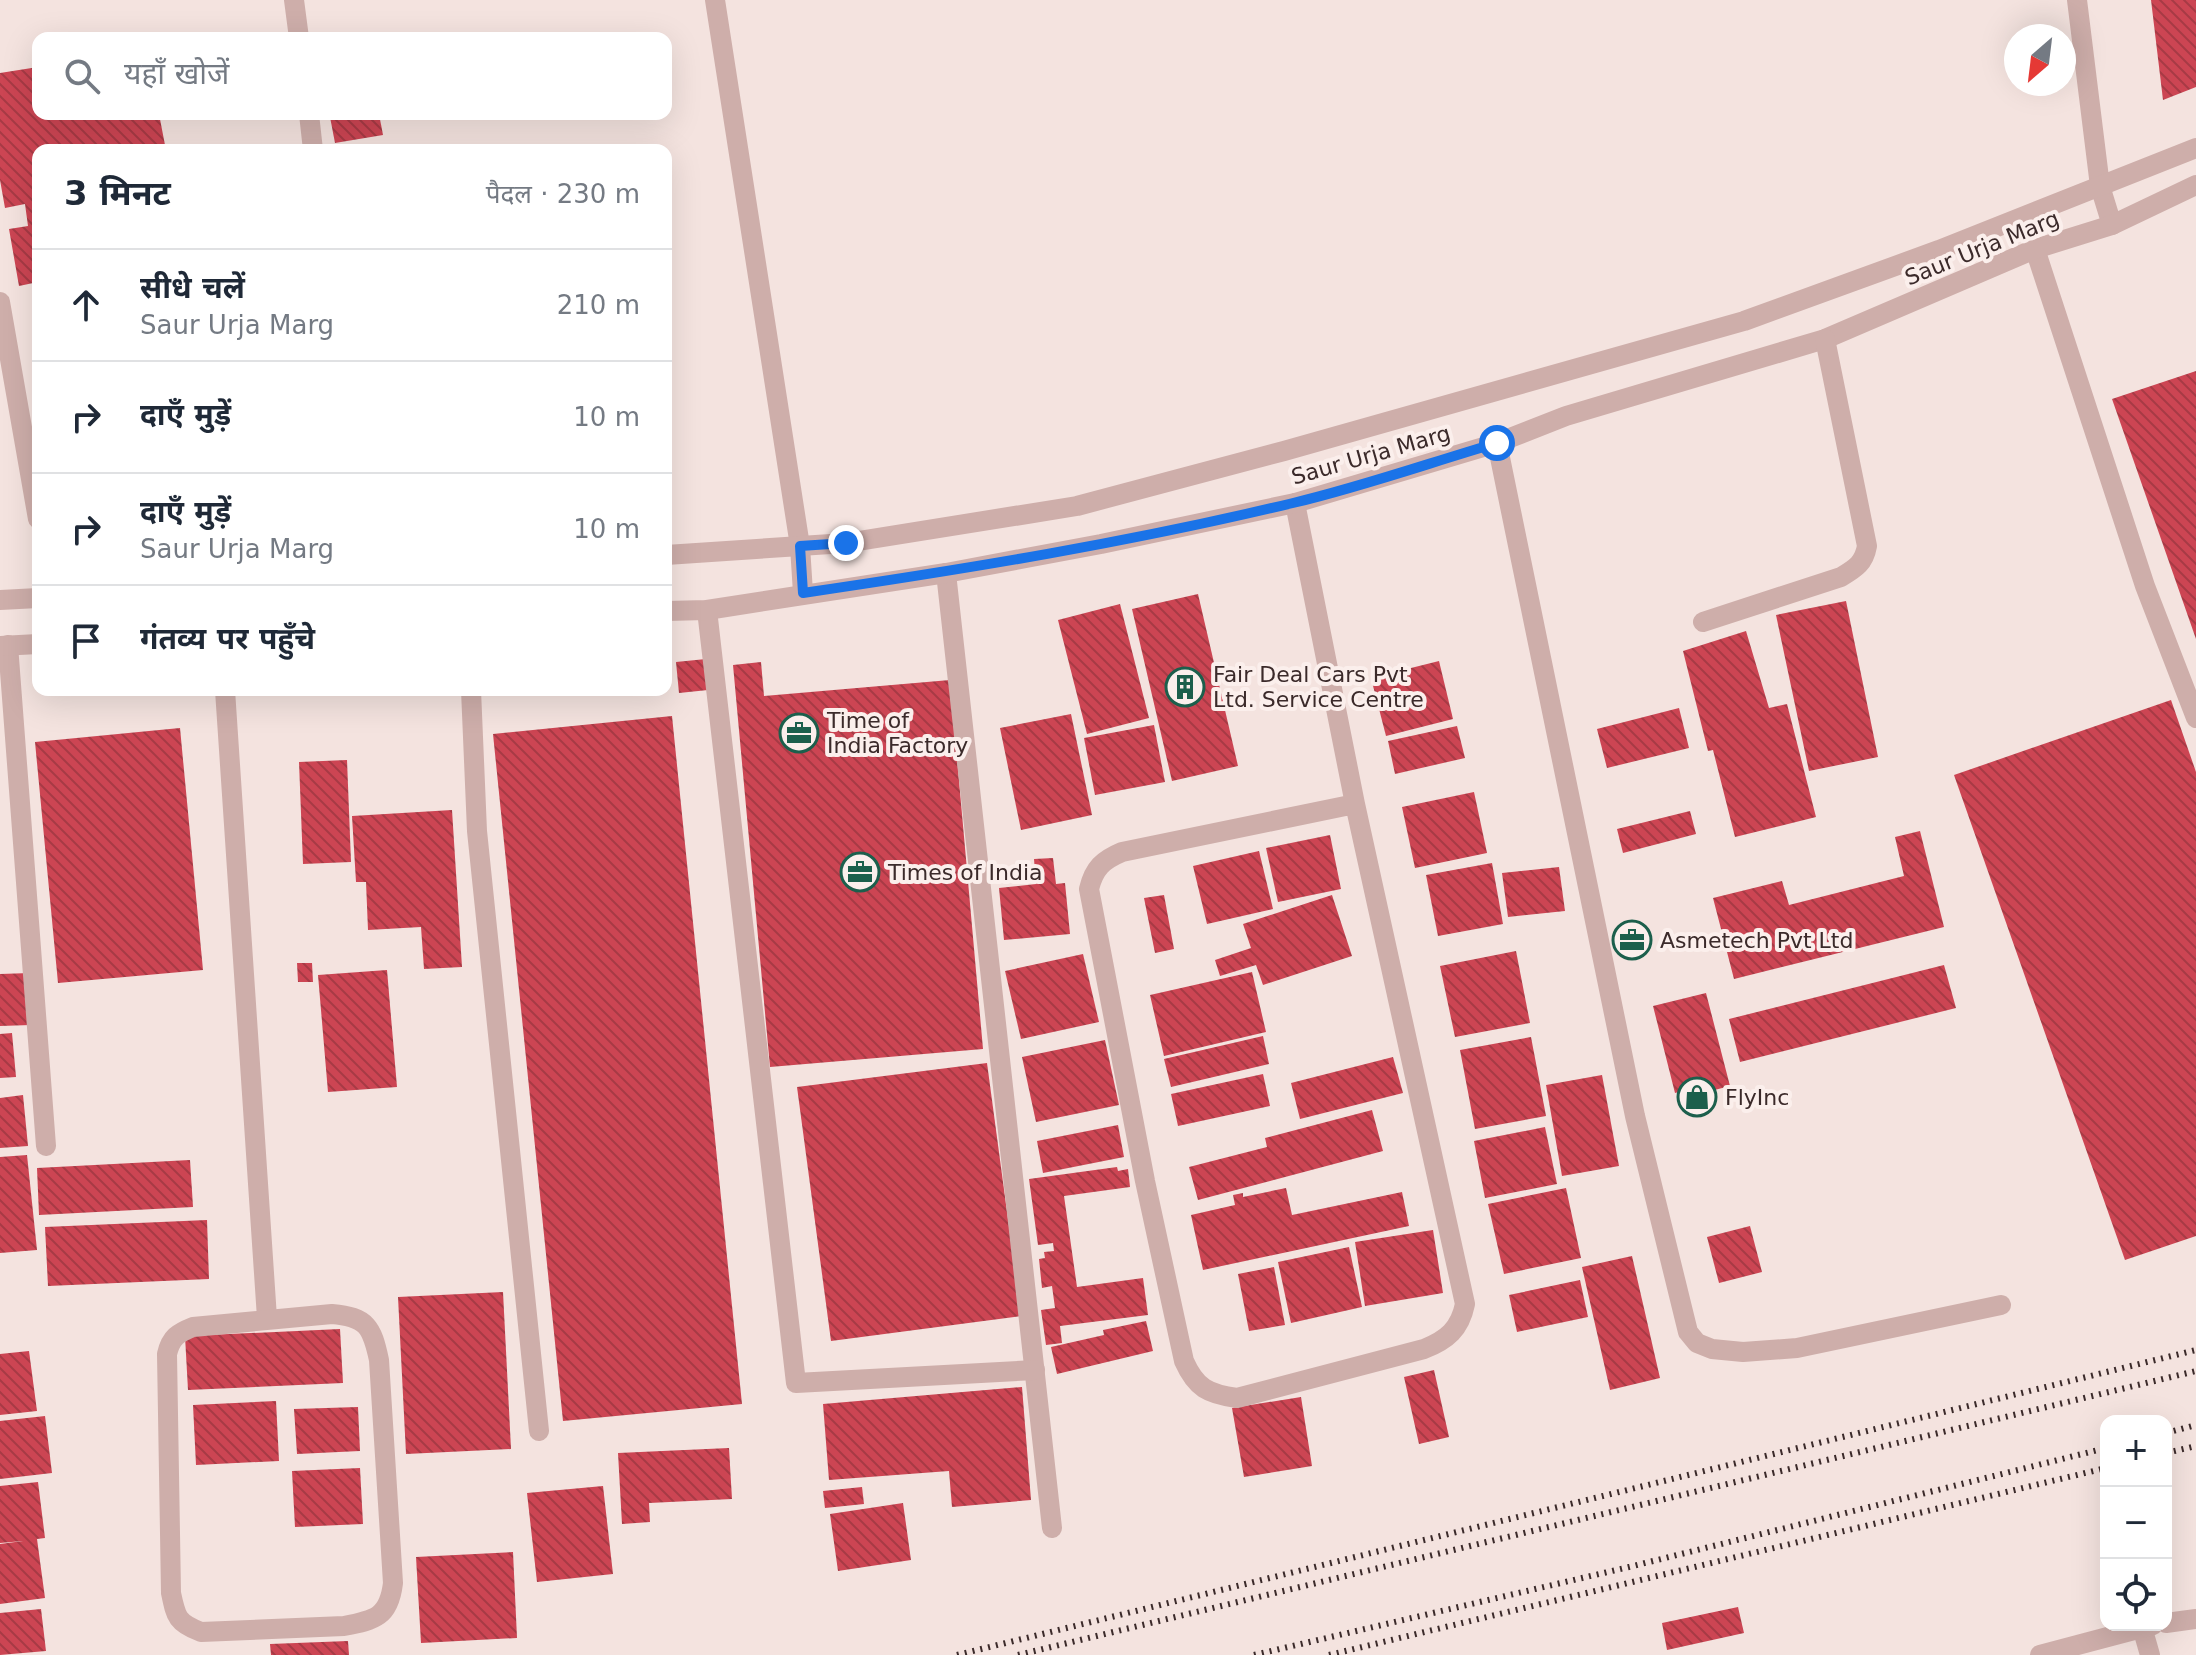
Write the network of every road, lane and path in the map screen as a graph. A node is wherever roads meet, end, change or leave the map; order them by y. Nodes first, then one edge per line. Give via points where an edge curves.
1 (294, 0) edge
2 (715, 0) edge
3 (2077, 0) edge
4 (298, 32) edge
5 (310, 120) edge
6 (312, 144) edge
7 (2196, 148) edge
8 (2196, 185) edge
9 (2100, 186) junction
10 (2112, 225) junction
11 (2035, 249) junction
12 (0, 302) edge
13 (1825, 339) junction
14 (1497, 443) junction
15 (32, 485) edge
16 (1295, 503) junction
17 (800, 546) junction
18 (672, 555) edge
19 (946, 573) junction
20 (803, 593) junction
21 (32, 598) edge
22 (0, 600) edge
23 (707, 610) junction
24 (672, 611) edge
25 (1703, 622) dead end
26 (32, 644) edge
27 (4, 645) edge
28 (225, 696) edge
29 (471, 696) edge
30 (2196, 718) edge
31 (1355, 804) junction
32 (46, 1146) dead end
33 (2001, 1305) dead end
34 (267, 1318) junction
35 (1035, 1370) junction
36 (539, 1431) dead end
37 (1052, 1528) dead end
38 (2196, 1619) edge
39 (2172, 1622) edge
40 (2130, 1631) edge
41 (2148, 1631) edge
42 (2043, 1655) edge
43 (2150, 1655) edge

1 - 4 street
2 - 17 street
3 - 9 street
5 - 6 street
7 - 9 street, Saur Urja Marg
8 - 10 street, Saur Urja Marg
9 - 10 street
9 - 17 street, Saur Urja Marg via 1744,321 1284,451 1077,506
10 - 11 street, Saur Urja Marg
11 - 13 street, Saur Urja Marg
11 - 30 street via 2140,572
12 - 15 street
13 - 14 street, Saur Urja Marg via 1566,416
13 - 25 street via 1865,557 1841,577
14 - 16 street, Saur Urja Marg
14 - 33 street via 1635,1116 1688,1332 1712,1349 1797,1348
16 - 19 street, Saur Urja Marg
16 - 31 street
17 - 18 street, Saur Urja Marg
17 - 20 street
19 - 20 street, Saur Urja Marg
19 - 35 street
20 - 23 street, Saur Urja Marg
21 - 22 street
23 - 24 street, Saur Urja Marg
23 - 35 street via 796,1383
26 - 27 street
27 - 32 street
28 - 34 street
29 - 36 street via 477,831
31 - 31 street via 1122,852 1093,872 1089,889 1184,1361 1190,1376 1215,1395 1237,1398 1424,1349 1440,1343 1462,1319 1465,1304
34 - 34 street via 352,1316 366,1323 374,1336 383,1391 391,1599 381,1615 368,1622 201,1632 175,1615 171,1593 167,1354 178,1333 193,1327
35 - 37 street
38 - 39 street
40 - 42 street
41 - 43 street

